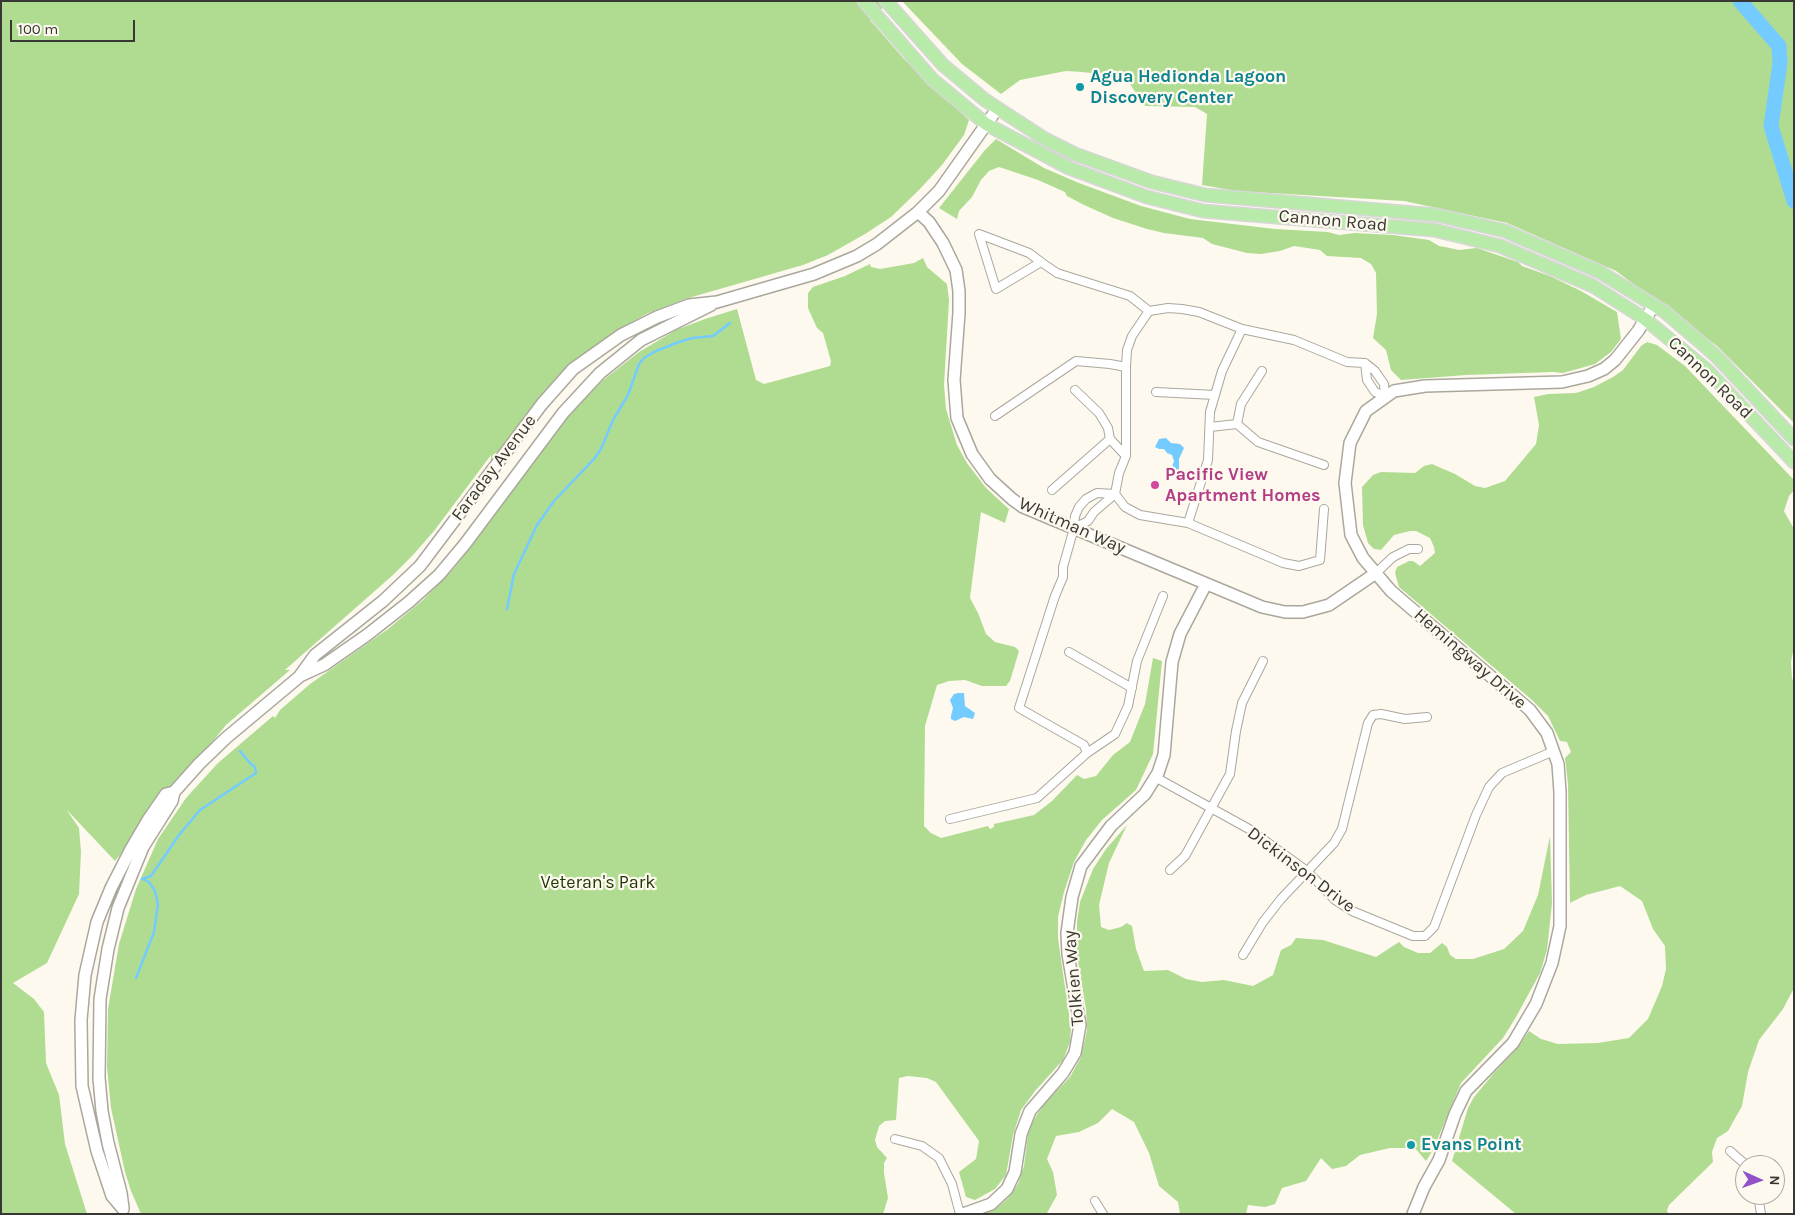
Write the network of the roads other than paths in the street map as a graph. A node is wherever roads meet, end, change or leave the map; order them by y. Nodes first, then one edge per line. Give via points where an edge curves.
1 (864, 1) edge
2 (888, 3) edge
3 (997, 109) junction
4 (985, 127) junction
5 (918, 212) junction
6 (1041, 262) junction
7 (717, 302) junction
8 (1654, 305) junction
9 (1149, 311) junction
10 (1645, 319) junction
11 (1242, 328) junction
12 (1365, 363) junction
13 (1126, 367) junction
14 (1262, 371) dead end
15 (1074, 390) dead end
16 (1156, 392) dead end
17 (1215, 395) junction
18 (1385, 396) junction
19 (995, 416) dead end
20 (1237, 424) junction
21 (1210, 427) junction
22 (1110, 439) junction
23 (1794, 439) edge
24 (1126, 456) junction
25 (1794, 462) edge
26 (1324, 465) dead end
27 (1052, 490) dead end
28 (1115, 494) junction
29 (1324, 509) dead end
30 (1188, 523) junction
31 (1074, 528) junction
32 (1418, 549) dead end
33 (1376, 573) junction
34 (1206, 584) junction
35 (1163, 596) dead end
36 (1069, 652) dead end
37 (1263, 661) dead end
38 (299, 677) junction
39 (1132, 688) junction
40 (1426, 717) dead end
41 (1554, 751) junction
42 (1087, 753) junction
43 (1156, 777) junction
44 (174, 792) junction
45 (1212, 808) junction
46 (950, 819) dead end
47 (1170, 870) dead end
48 (1307, 871) junction
49 (1243, 955) dead end
50 (895, 1139) dead end
51 (1730, 1151) dead end
52 (1735, 1155) edge
53 (1095, 1201) dead end
54 (124, 1211) edge
55 (961, 1214) edge
56 (1103, 1214) edge
57 (1413, 1214) edge

1 - 4 main road, Cannon Road via 932,79
2 - 3 main road, Cannon Road via 944,66
3 - 4 street, Faraday Avenue
3 - 8 main road, Cannon Road via 1075,154 1170,187 1205,195 1437,215 1505,232 1600,272
4 - 5 street, Faraday Avenue via 939,192
4 - 10 main road, Cannon Road via 1069,168 1147,197 1194,209 1434,230 1500,246 1593,286
5 - 7 street, Faraday Avenue via 877,244 838,264 777,286
5 - 31 street, Whitman Way via 943,243 956,270 959,313 954,397 957,418 972,454 990,479 1023,507
6 - 6 street via 1029,254 979,234 996,289
6 - 9 street via 1057,273 1130,296
7 - 38 street, Faraday Avenue via 641,340 600,373 563,413 439,575 367,635 324,665
7 - 38 street, Faraday Avenue via 689,304 656,317 621,335 573,370 542,404 420,566 383,601 315,655
8 - 10 street, Hemingway Drive
8 - 23 main road, Cannon Road via 1718,358
9 - 11 street via 1182,309 1199,312
9 - 13 street via 1132,336
10 - 18 street, Hemingway Drive via 1616,360 1582,379 1425,386 1394,391
10 - 25 main road, Cannon Road via 1707,370
11 - 12 street via 1294,340 1347,362
11 - 17 street
12 - 18 street via 1384,384
12 - 18 street via 1367,380 1376,392
13 - 19 street via 1076,361
13 - 24 street
14 - 20 street via 1241,404
15 - 22 street via 1099,414 1108,428
16 - 17 street
17 - 21 street
18 - 33 street, Hemingway Drive via 1366,411 1350,443 1345,483 1351,535 1363,558
20 - 21 street
20 - 26 street via 1258,442
21 - 30 street via 1208,460
22 - 24 street
22 - 27 street
24 - 28 street
28 - 30 street via 1125,507 1140,515
28 - 31 street via 1088,521
28 - 31 street via 1097,493 1086,499 1075,516
29 - 30 street via 1320,560 1299,566 1283,563
31 - 34 street, Whitman Way
31 - 42 street via 1063,577 1019,708 1084,745
32 - 33 street, Whitman Way via 1409,549 1393,557
33 - 34 street, Whitman Way via 1329,606 1304,612 1262,607
33 - 41 street, Hemingway Drive via 1391,591 1530,710 1547,734
34 - 43 street, Tolkien Way via 1180,634 1172,662 1164,755
35 - 39 street via 1137,661
36 - 39 street
37 - 45 street via 1242,703 1230,774
38 - 44 street, Faraday Avenue via 226,738
39 - 42 street via 1115,734
40 - 48 street via 1405,719 1373,715 1368,723 1342,829 1334,843
41 - 48 street, Dickinson Drive via 1502,773 1489,787 1434,927 1425,936 1413,936 1352,911 1335,900
41 - 57 street, Hemingway Drive via 1560,792 1560,926 1552,963 1536,1004 1513,1043 1466,1091 1439,1160
42 - 46 street via 1037,798
43 - 45 street, Dickinson Drive
43 - 55 street, Tolkien Way via 1145,794 1111,826 1081,866 1067,933 1080,1025 1075,1053 1063,1073 1030,1111 1007,1190 991,1204
44 - 54 street, Faraday Avenue via 172,801 143,847 118,908 100,1000 102,1111
44 - 54 street, Faraday Avenue via 166,794 148,820 115,880 97,922 85,976 82,1086 97,1151 112,1196
45 - 47 street via 1185,856
45 - 48 street, Dickinson Drive via 1249,829
48 - 49 street via 1263,922
50 - 55 street via 922,1146 939,1158 952,1184
51 - 52 street
53 - 56 street

